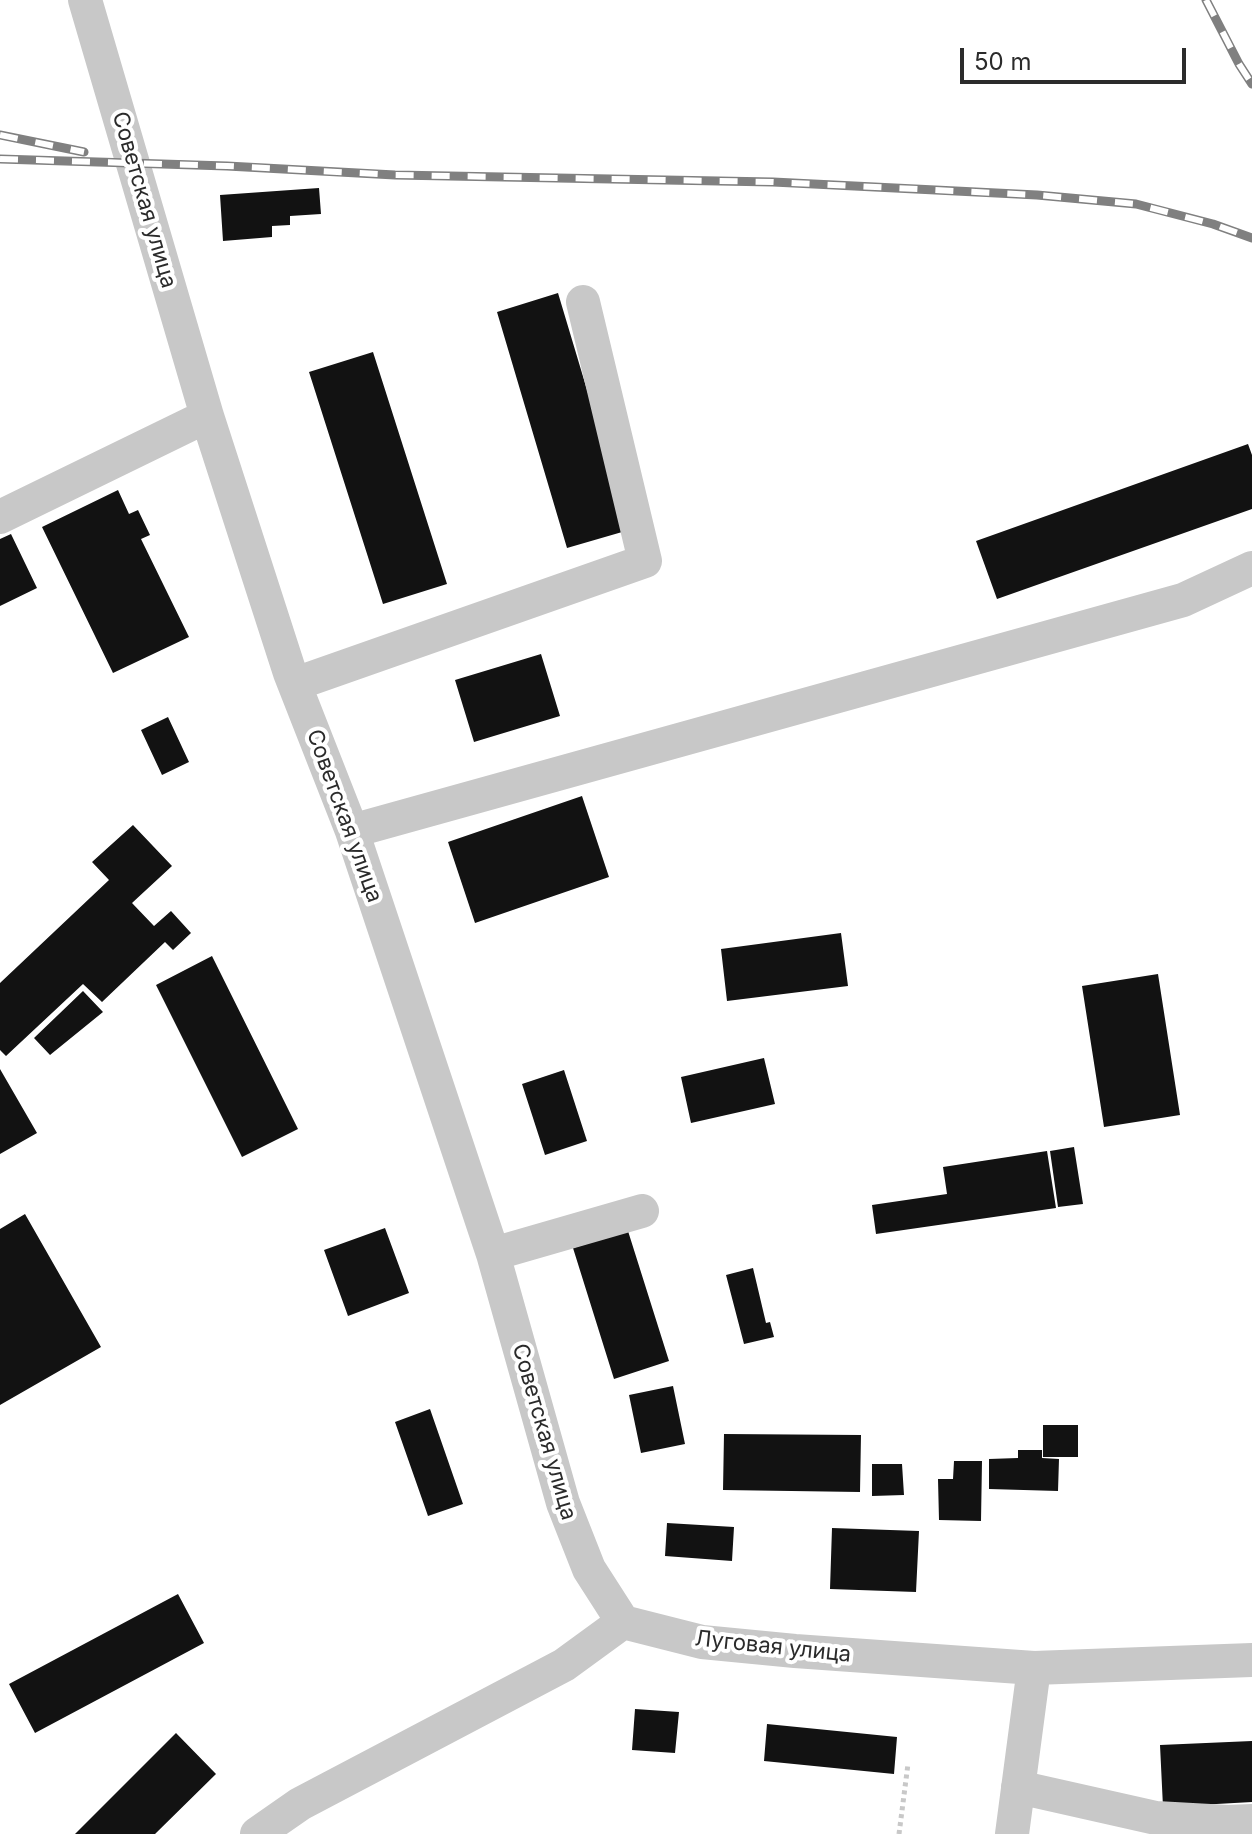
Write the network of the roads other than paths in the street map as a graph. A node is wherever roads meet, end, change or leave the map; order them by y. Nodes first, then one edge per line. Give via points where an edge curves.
1 (85, 0) edge
2 (583, 302) dead end
3 (207, 416) junction
4 (0, 517) edge
5 (1252, 568) edge
6 (295, 684) junction
7 (352, 831) junction
8 (642, 1211) dead end
9 (493, 1254) junction
10 (623, 1622) junction
11 (1252, 1660) edge
12 (1034, 1668) junction
13 (1018, 1787) junction
14 (1252, 1821) edge
15 (257, 1834) edge
16 (1012, 1834) edge

1 - 3 street, Советская улица
2 - 6 street via 645,561
3 - 4 street
3 - 6 street, Советская улица
5 - 7 street via 1183,600
6 - 7 street, Советская улица
7 - 9 street, Советская улица
8 - 9 street
9 - 10 street, Советская улица via 563,1503 589,1569
10 - 12 street, Луговая улица via 702,1642
10 - 15 street via 564,1665 300,1804
11 - 12 street, Луговая улица
12 - 13 street
13 - 14 street via 1156,1818
13 - 16 street

